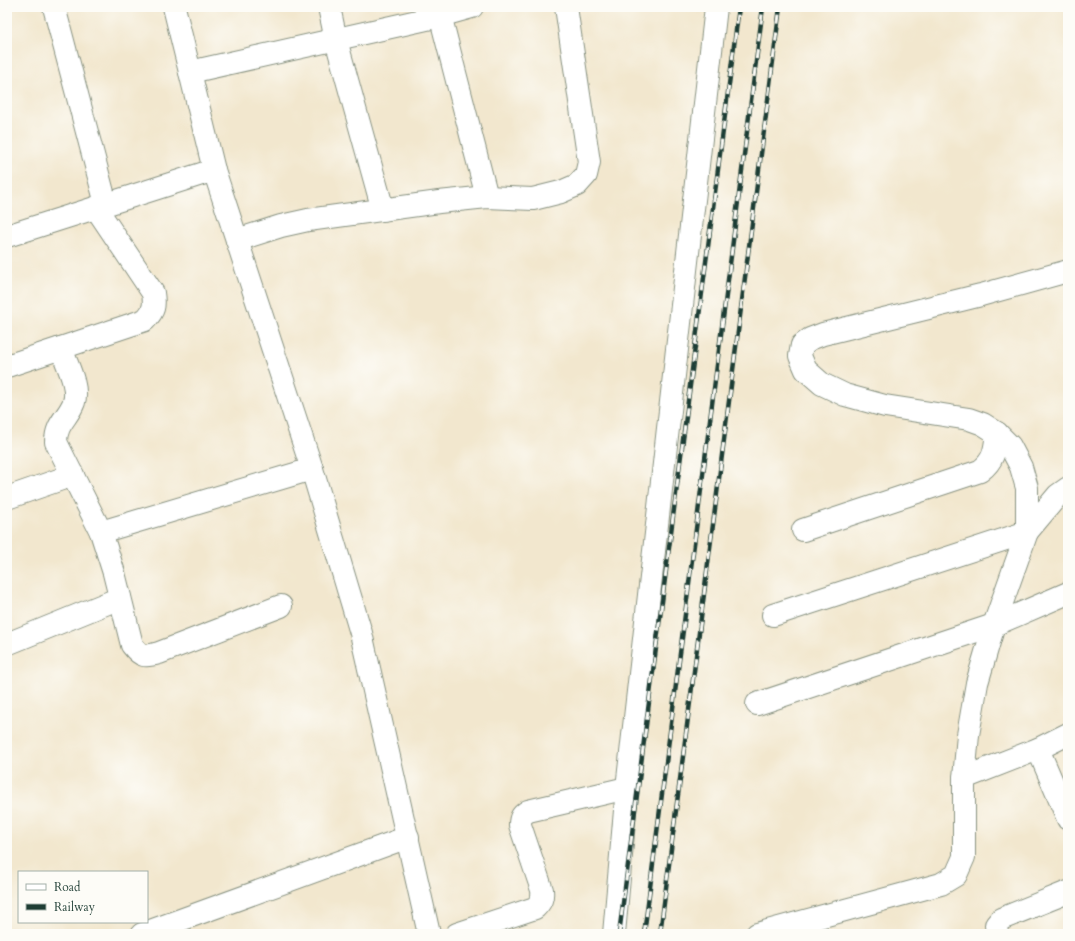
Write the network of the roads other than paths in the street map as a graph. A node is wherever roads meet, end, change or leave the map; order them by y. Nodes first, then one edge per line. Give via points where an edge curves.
1 (54, 7) edge
2 (174, 7) edge
3 (329, 7) edge
4 (472, 7) edge
5 (566, 7) edge
6 (716, 7) edge
7 (439, 12) edge
8 (336, 40) junction
9 (190, 72) junction
10 (214, 170) junction
11 (486, 197) junction
12 (101, 206) junction
13 (384, 210) junction
14 (8, 231) edge
15 (237, 240) junction
16 (1068, 271) edge
17 (61, 348) junction
18 (7, 366) edge
19 (998, 433) junction
20 (312, 469) junction
21 (73, 475) junction
22 (1068, 488) edge
23 (7, 498) edge
24 (803, 530) dead end
25 (101, 532) junction
26 (1027, 532) junction
27 (1068, 593) edge
28 (120, 598) junction
29 (281, 606) dead end
30 (773, 615) dead end
31 (994, 625) junction
32 (7, 644) edge
33 (757, 704) dead end
34 (1068, 734) edge
35 (1038, 749) junction
36 (964, 778) junction
37 (627, 788) junction
38 (1068, 819) edge
39 (408, 837) junction
40 (1068, 892) edge
41 (142, 934) edge
42 (429, 934) edge
43 (457, 934) edge
44 (614, 934) edge
45 (757, 934) edge
46 (997, 934) edge

1 - 12 street
2 - 9 street
3 - 8 street
4 - 7 street
5 - 11 street via 590,162 586,175 577,185 533,199
6 - 37 street
7 - 8 street
7 - 11 street
8 - 9 street
8 - 13 street
9 - 10 street
10 - 12 street
10 - 15 street
11 - 13 street
12 - 14 street
12 - 17 street via 153,293 153,313 146,320
13 - 15 street via 308,220
15 - 20 street
16 - 19 street via 823,334 802,345 800,356 806,370 822,384 845,395 884,406 970,420
17 - 18 street
17 - 21 street via 75,390 74,402 56,432 56,442
19 - 24 street via 994,456 980,471
19 - 26 street via 1010,446 1021,466 1027,488
20 - 25 street
20 - 39 street via 361,633
21 - 23 street
21 - 25 street
22 - 26 street via 1058,494
25 - 28 street
26 - 30 street
26 - 31 street
27 - 31 street
28 - 29 street via 132,645 138,654 148,656
28 - 32 street
31 - 33 street
31 - 36 street via 977,683
34 - 35 street
35 - 36 street
35 - 38 street
36 - 45 street via 964,857 956,874 941,884
37 - 43 street via 528,811 523,815 520,824 542,890 541,903 535,908
37 - 44 street
39 - 41 street
39 - 42 street
40 - 46 street via 1001,919 996,925

